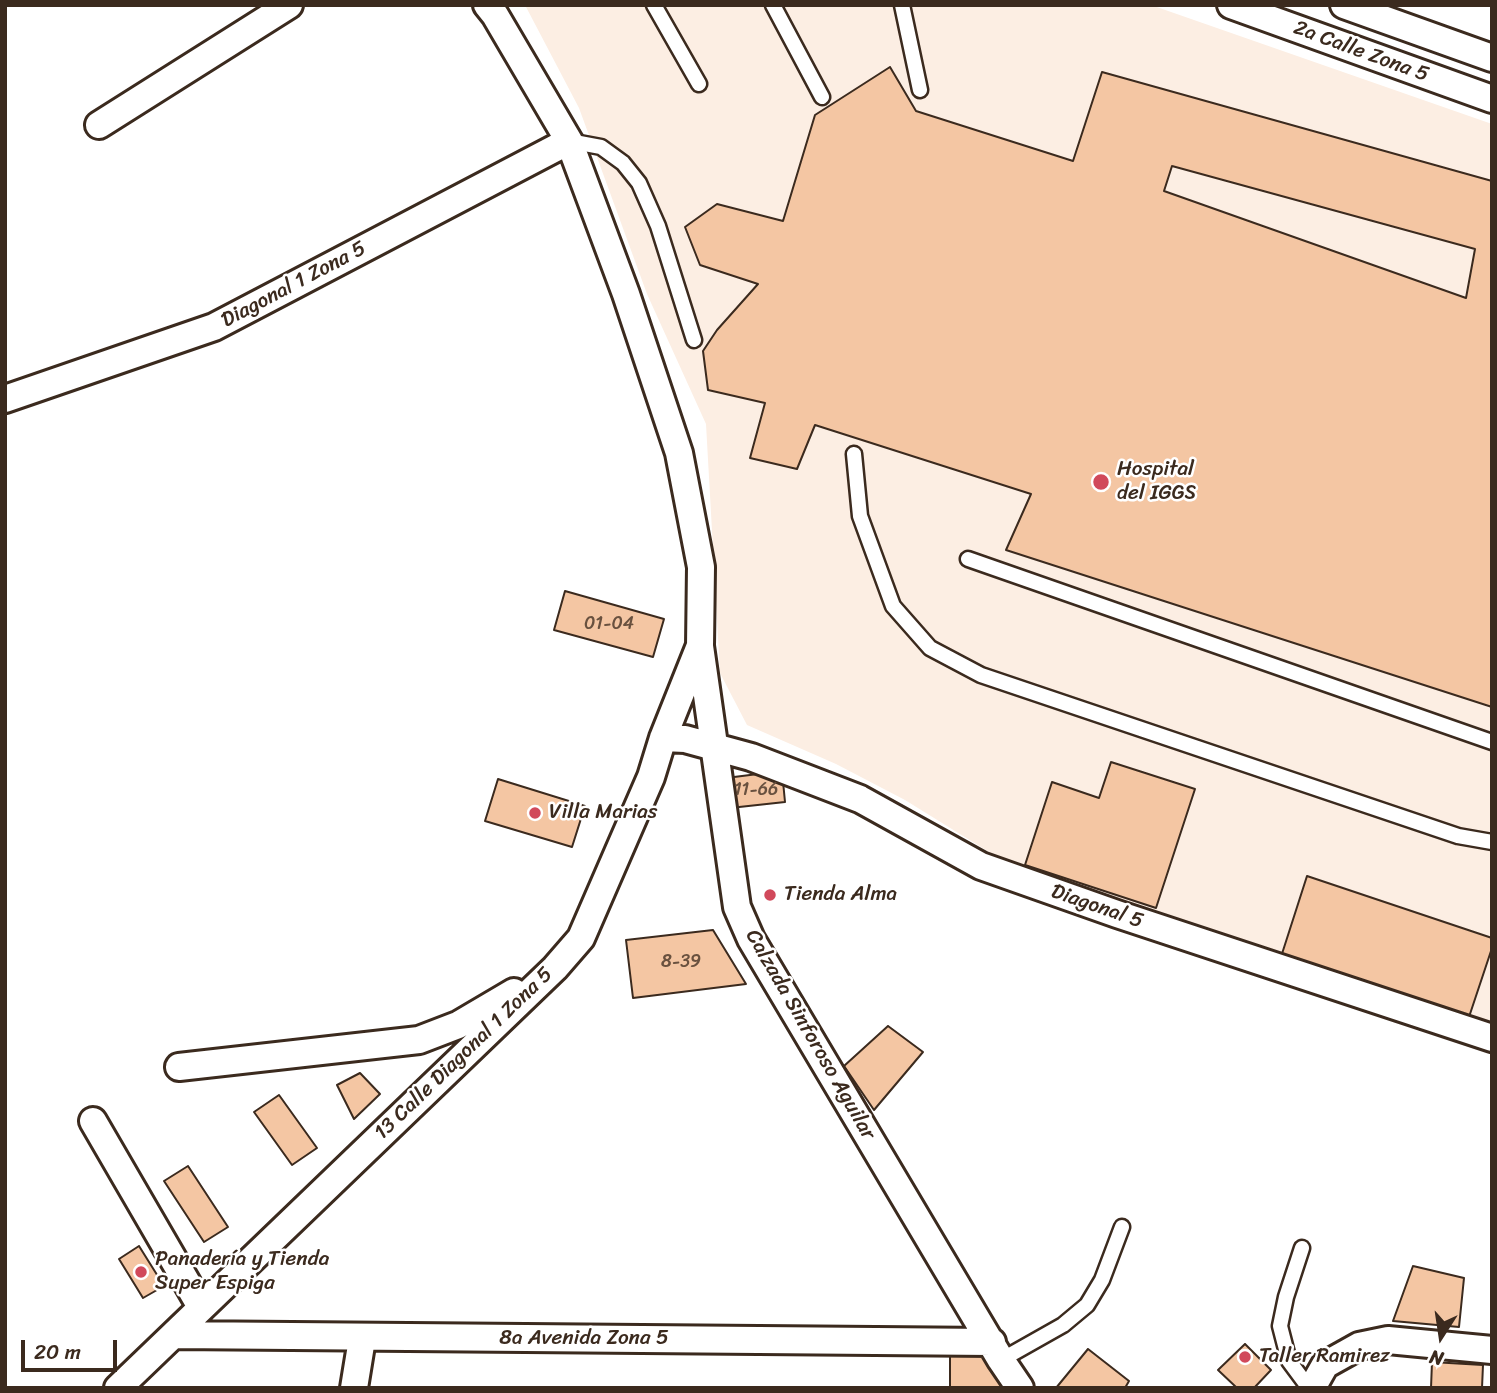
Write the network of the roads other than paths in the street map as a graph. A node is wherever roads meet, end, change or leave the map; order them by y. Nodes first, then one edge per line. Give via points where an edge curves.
1 (289, 5) edge
2 (487, 5) edge
3 (654, 5) edge
4 (773, 5) edge
5 (902, 5) edge
6 (1231, 5) edge
7 (1344, 5) edge
8 (1404, 15) edge
9 (1492, 58) edge
10 (1387, 61) junction
11 (699, 84) dead end
12 (920, 90) dead end
13 (822, 97) dead end
14 (1492, 99) edge
15 (99, 125) dead end
16 (569, 141) junction
17 (694, 340) dead end
18 (5, 399) edge
19 (854, 454) dead end
20 (968, 559) dead end
21 (700, 646) junction
22 (663, 738) junction
23 (1492, 742) edge
24 (714, 747) junction
25 (1492, 842) edge
26 (555, 968) junction
27 (1492, 1038) edge
28 (179, 1067) dead end
29 (93, 1121) dead end
30 (1122, 1227) dead end
31 (1302, 1248) dead end
32 (201, 1307) junction
33 (175, 1335) junction
34 (362, 1339) junction
35 (1492, 1350) edge
36 (997, 1351) junction
37 (118, 1388) edge
38 (354, 1388) edge
39 (1020, 1388) edge
40 (1311, 1388) edge

1 - 15 street
2 - 16 street
3 - 11 lane
4 - 13 lane
5 - 12 lane
6 - 10 street, 2a Calle Zona 5
7 - 8 street, 2a Calle Zona 5
8 - 9 street, 2a Calle Zona 5
8 - 10 street
10 - 14 street, 2a Calle Zona 5
16 - 17 lane via 601,147 623,163 639,183 658,226
16 - 18 street, Diagonal 1 Zona 5 via 214,327
16 - 21 street via 679,453 701,567
19 - 25 lane via 860,516 893,606 930,648 981,675 1446,832
20 - 23 lane
21 - 22 street, 13 Calle Diagonal 1 Zona 5
21 - 24 street, Calzada Sinforoso Aguilar
22 - 24 street, Diagonal 5
22 - 26 street, 13 Calle Diagonal 1 Zona 5 via 651,777 581,938
24 - 27 street, Diagonal 5 via 860,799 981,866
24 - 36 street, Calzada Sinforoso Aguilar via 737,907 751,939
26 - 28 street via 458,1025 419,1040
26 - 32 street, 13 Calle Diagonal 1 Zona 5
29 - 32 street
30 - 36 lane via 1087,1305 1063,1325
31 - 40 lane via 1280,1326 1289,1361
32 - 33 street, 13 Calle Diagonal 1 Zona 5
33 - 34 street, 8a Avenida Zona 5
33 - 37 street, 13 Calle Diagonal 1 Zona 5
34 - 36 street, 8a Avenida Zona 5 via 584,1338
34 - 38 street
35 - 40 street via 1388,1340 1359,1346 1325,1365
36 - 39 street, Calzada Sinforoso Aguilar

